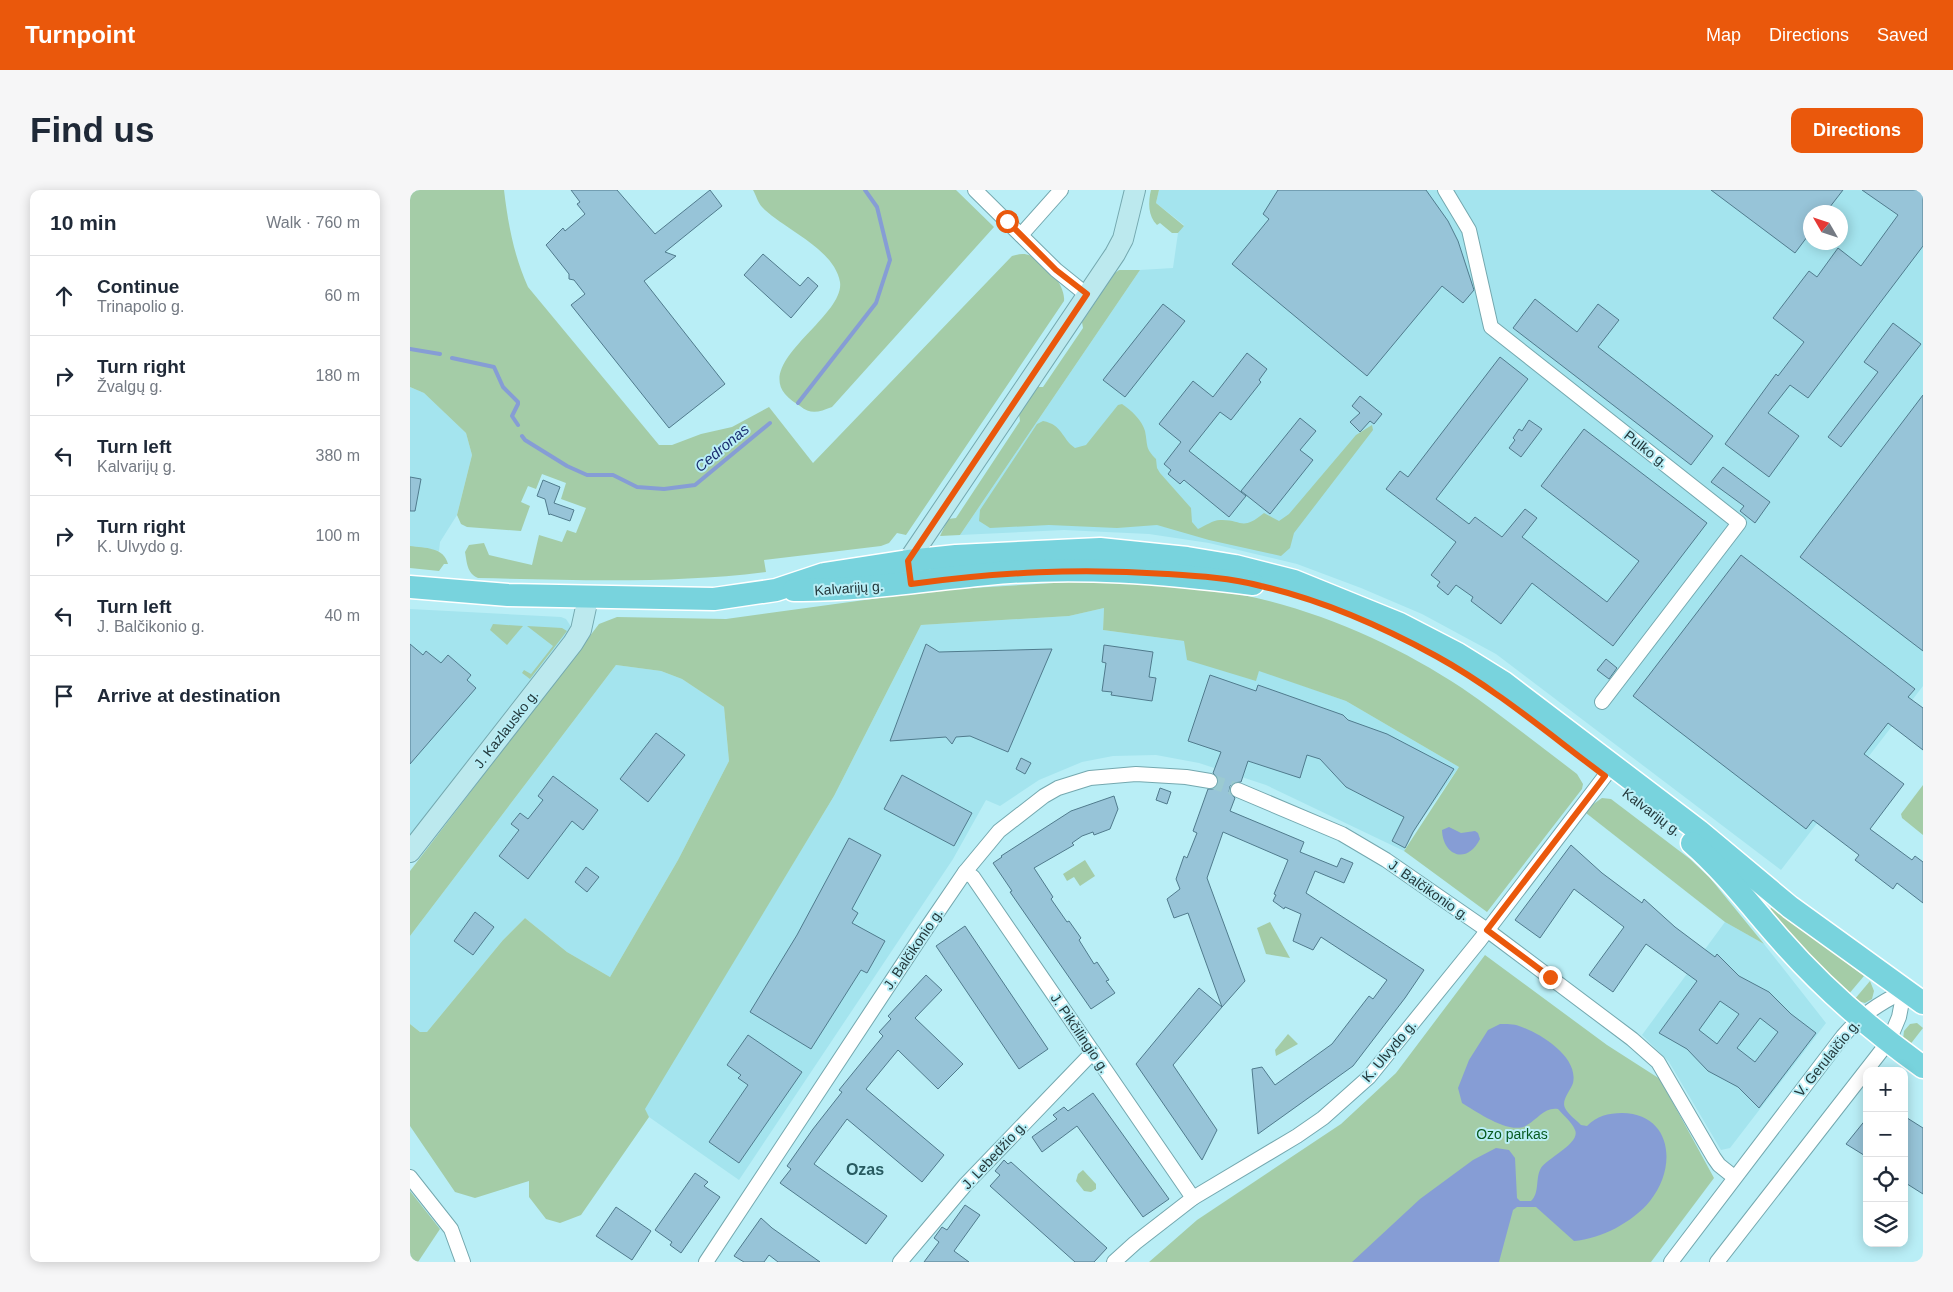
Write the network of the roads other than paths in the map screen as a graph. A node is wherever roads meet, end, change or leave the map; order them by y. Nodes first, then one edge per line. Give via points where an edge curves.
1 (975, 190) edge
2 (1061, 190) edge
3 (1135, 190) edge
4 (1445, 190) edge
5 (1020, 235) junction
6 (1087, 294) junction
7 (1100, 560) junction
8 (908, 561) junction
9 (911, 584) junction
10 (410, 588) edge
11 (776, 590) junction
12 (588, 598) junction
13 (1602, 702) dead end
14 (1605, 776) junction
15 (1210, 781) tunnel mouth
16 (1238, 790) tunnel mouth
17 (410, 852) edge
18 (965, 872) junction
19 (1487, 930) junction
20 (1904, 991) junction
21 (1923, 1003) edge
22 (1860, 1017) junction
23 (1888, 1040) junction
24 (1093, 1052) junction
25 (1923, 1067) edge
26 (410, 1177) edge
27 (1734, 1177) junction
28 (1193, 1198) junction
29 (463, 1262) edge
30 (706, 1262) edge
31 (900, 1262) edge
32 (1114, 1262) edge
33 (1671, 1262) edge
34 (1717, 1262) edge

1 - 5 street
2 - 5 street
3 - 6 main road via 1123,239
4 - 13 street, Pulko g. via 1469,230 1492,327 1739,523
5 - 6 street
6 - 8 main road
7 - 8 main road, Kalvarijų g. via 965,555
7 - 9 main road, Kalvarijų g.
7 - 14 main road, Kalvarijų g. via 1258,585 1330,606 1403,639 1470,677
7 - 20 main road, Kalvarijų g. via 1187,558 1235,566 1294,581 1340,598 1429,638 1503,682 1699,831 1790,907
8 - 9 main road
8 - 11 main road, Kalvarijų g. via 824,574
9 - 11 main road, Kalvarijų g. via 827,591
10 - 12 main road, Kalvarijų g.
11 - 12 main road, Kalvarijų g. via 714,599
12 - 17 main road, J. Kazlausko g. via 581,630 572,643
14 - 19 street, K. Ulvydo g.
14 - 22 main road, Kalvarijų g. via 1707,856 1798,959
15 - 18 street, J. Balčikonio g. via 1167,775 1119,775 1090,778 1058,788 998,830
16 - 19 street, J. Balčikonio g. via 1342,834 1386,860
18 - 24 street, J. Pikčilingio g. via 973,877
18 - 30 street, J. Balčikonio g.
19 - 27 street, J. Balčikonio g. via 1652,1054 1719,1165
19 - 28 street, K. Ulvydo g. via 1386,1057 1348,1098 1297,1136
20 - 21 main road, Kalvarijų g.
20 - 22 street, V. Gerulaičio g.
20 - 23 street via 1899,1017
22 - 23 main road, Kalvarijų g.
22 - 27 street, V. Gerulaičio g.
23 - 25 main road, Kalvarijų g.
23 - 34 street
24 - 28 street, J. Pikčilingio g.
24 - 31 street, J. Lebedžio g. via 966,1184
26 - 29 street via 451,1229
27 - 33 street, V. Gerulaičio g.
28 - 32 street, K. Ulvydo g.

